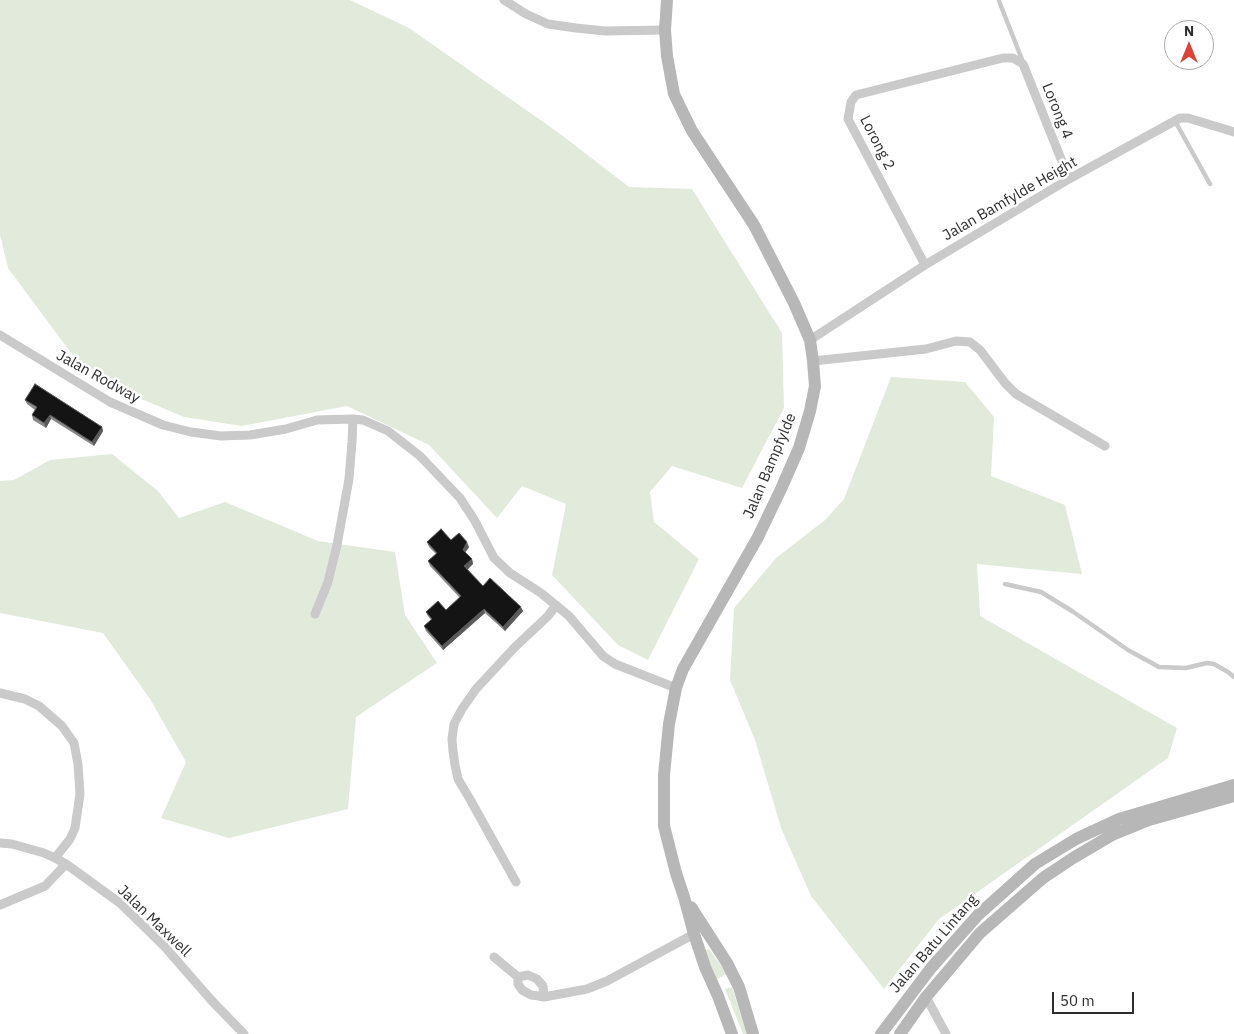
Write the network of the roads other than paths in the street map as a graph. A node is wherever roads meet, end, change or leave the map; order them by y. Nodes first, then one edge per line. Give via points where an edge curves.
1 (504, 0) edge
2 (667, 0) edge
3 (1000, 1) dead end
4 (665, 30) junction
5 (1023, 64) junction
6 (1175, 121) junction
7 (1234, 132) edge
8 (1069, 179) junction
9 (1210, 184) dead end
10 (925, 265) junction
11 (0, 335) edge
12 (810, 340) junction
13 (813, 360) junction
14 (353, 419) junction
15 (1105, 446) dead end
16 (1005, 584) dead end
17 (556, 605) junction
18 (315, 614) dead end
19 (1234, 677) edge
20 (676, 688) junction
21 (0, 692) edge
22 (1234, 785) edge
23 (1234, 796) edge
24 (0, 843) edge
25 (55, 858) junction
26 (66, 864) junction
27 (516, 882) dead end
28 (684, 897) junction
29 (0, 905) edge
30 (694, 934) junction
31 (494, 957) dead end
32 (518, 977) junction
33 (739, 987) junction
34 (544, 996) junction
35 (718, 996) junction
36 (926, 996) junction
37 (244, 1034) edge
38 (732, 1034) edge
39 (753, 1034) edge
40 (881, 1034) edge
41 (900, 1034) edge
42 (946, 1034) edge

1 - 4 street via 548,24 605,31
2 - 4 street, Jalan Bampfylde
3 - 5 lane
4 - 12 street, Jalan Bampfylde via 674,94 692,131 754,225
5 - 8 street, Lorong 4
5 - 10 street, Lorong 2 via 1013,58 1002,58 856,95 851,102 848,119
6 - 7 street, Jalan Bamfylde Height via 1188,118
6 - 8 street, Jalan Bamfylde Height
6 - 9 lane
8 - 10 street, Jalan Bamfylde Height
10 - 12 street, Jalan Bamfylde Height
11 - 14 street, Jalan Rodway via 110,402 162,425 191,432 250,435 317,420
12 - 13 street, Jalan Bampfylde
13 - 15 street via 970,342 1016,394
13 - 20 street, Jalan Bampfylde via 815,386 799,448 758,537
14 - 17 street, Jalan Rodway via 388,431 420,456 460,498 494,558
14 - 18 street via 349,479 337,545 328,582
16 - 19 lane via 1042,592 1159,667 1186,668 1207,663
17 - 20 street, Jalan Rodway via 603,656 615,664
17 - 27 street via 476,689 454,724 452,738 458,779
20 - 28 street, Jalan Bampfylde via 664,774 664,826
21 - 25 street via 39,706 62,726 74,744 80,794 75,828
22 - 40 street, Jalan Batu Lintang via 1119,819 1076,839 1035,864 978,915 931,968
23 - 36 street, Jalan Batu Lintang via 1149,820 1112,835 1065,863 1031,888 980,934
24 - 25 street, Jalan Maxwell
25 - 26 street, Jalan Maxwell
26 - 29 street via 45,886
26 - 37 street, Jalan Maxwell via 120,904 164,946
28 - 30 street, Jalan Bampfylde
28 - 33 street, Jalan Bampfylde
30 - 34 street via 607,981 587,989
30 - 35 street, Jalan Bampfylde
31 - 32 street
32 - 34 street via 522,990
32 - 34 street via 538,978
33 - 35 street via 726,984
33 - 39 street, Jalan Bampfylde
35 - 38 street, Jalan Bampfylde
36 - 41 street, Jalan Batu Lintang
36 - 42 street

